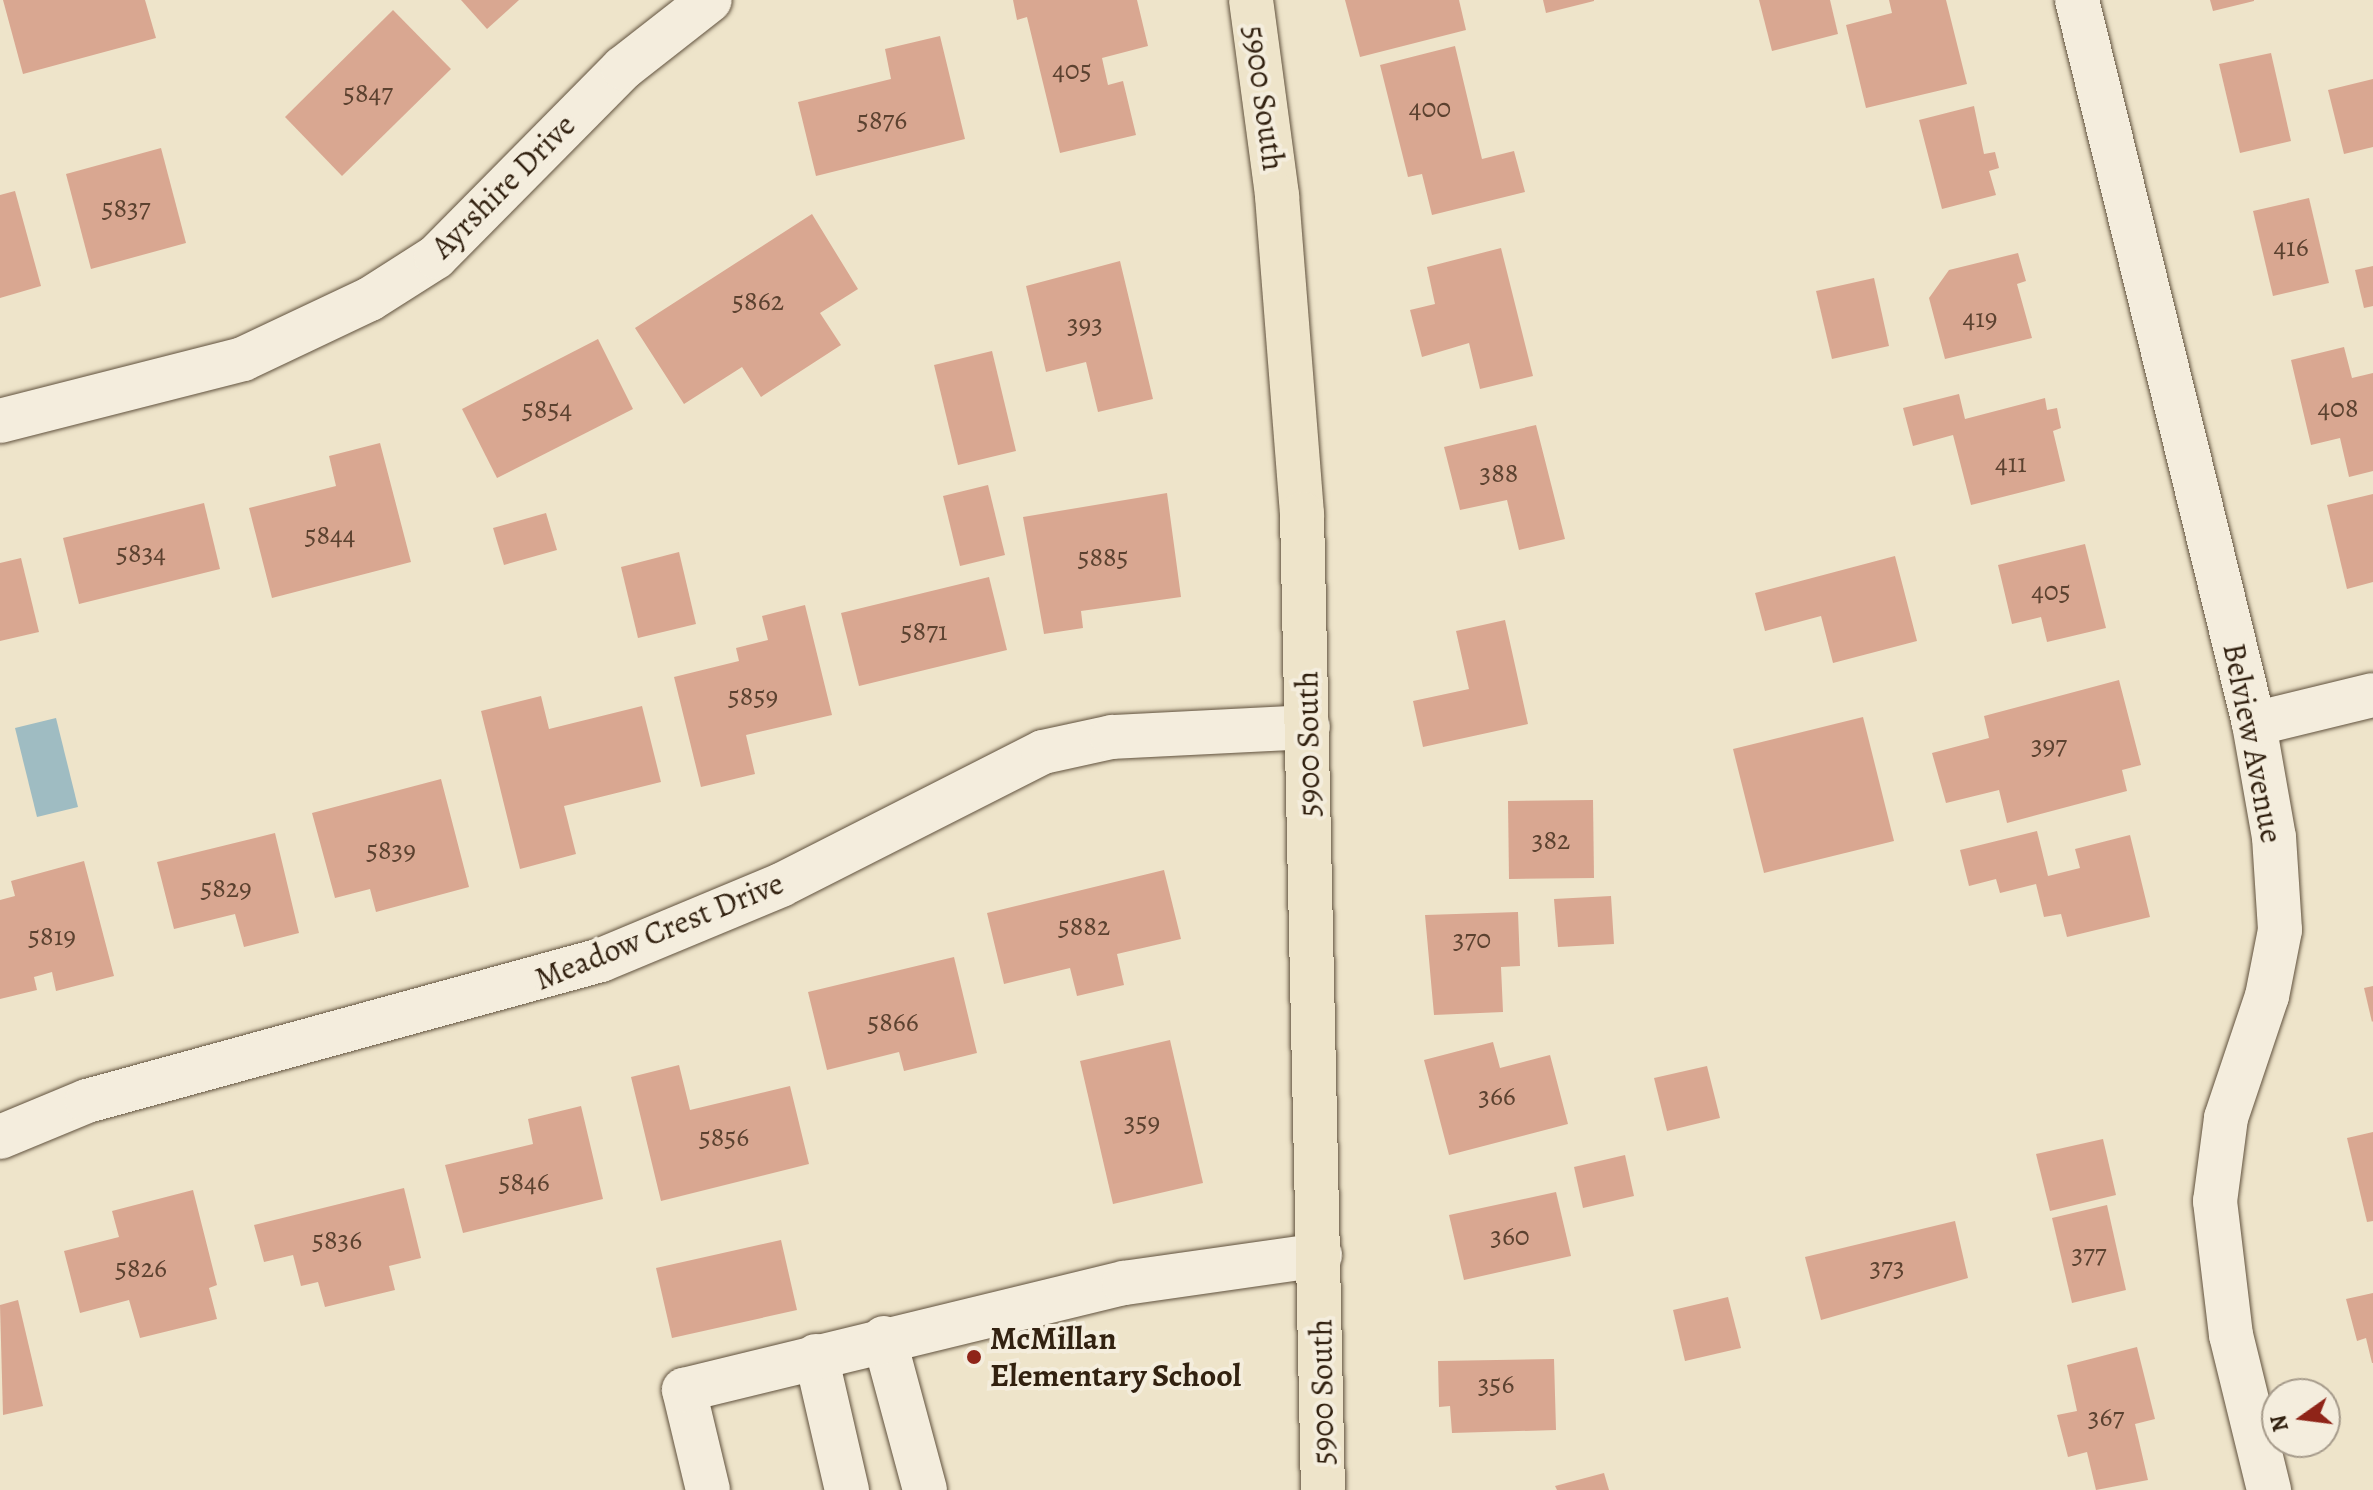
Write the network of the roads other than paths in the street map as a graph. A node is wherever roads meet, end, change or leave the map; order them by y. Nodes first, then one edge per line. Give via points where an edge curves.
1 (710, 0) edge
2 (1251, 0) edge
3 (2077, 0) edge
4 (0, 421) edge
5 (2373, 695) edge
6 (2254, 724) junction
7 (1308, 727) junction
8 (0, 1137) edge
9 (1320, 1255) junction
10 (884, 1338) junction
11 (816, 1356) junction
12 (708, 1490) edge
13 (847, 1490) edge
14 (925, 1490) edge
15 (1323, 1490) edge
16 (2269, 1490) edge

1 - 4 street, Ayrshire Drive via 623,68 436,257 370,299 243,359
2 - 7 main road, 5900 South via 1292,356
3 - 6 street, Belview Avenue
5 - 6 street
6 - 16 street, Belview Avenue via 2280,930 2267,996 2226,1118 2215,1201 2229,1321
7 - 8 street, Meadow Crest Drive via 1112,737 1043,752 781,885 601,960 87,1101
7 - 9 main road, 5900 South
9 - 10 street via 1124,1283
9 - 15 main road, 5900 South
10 - 11 street
10 - 14 street
11 - 12 street via 684,1390
11 - 13 street

